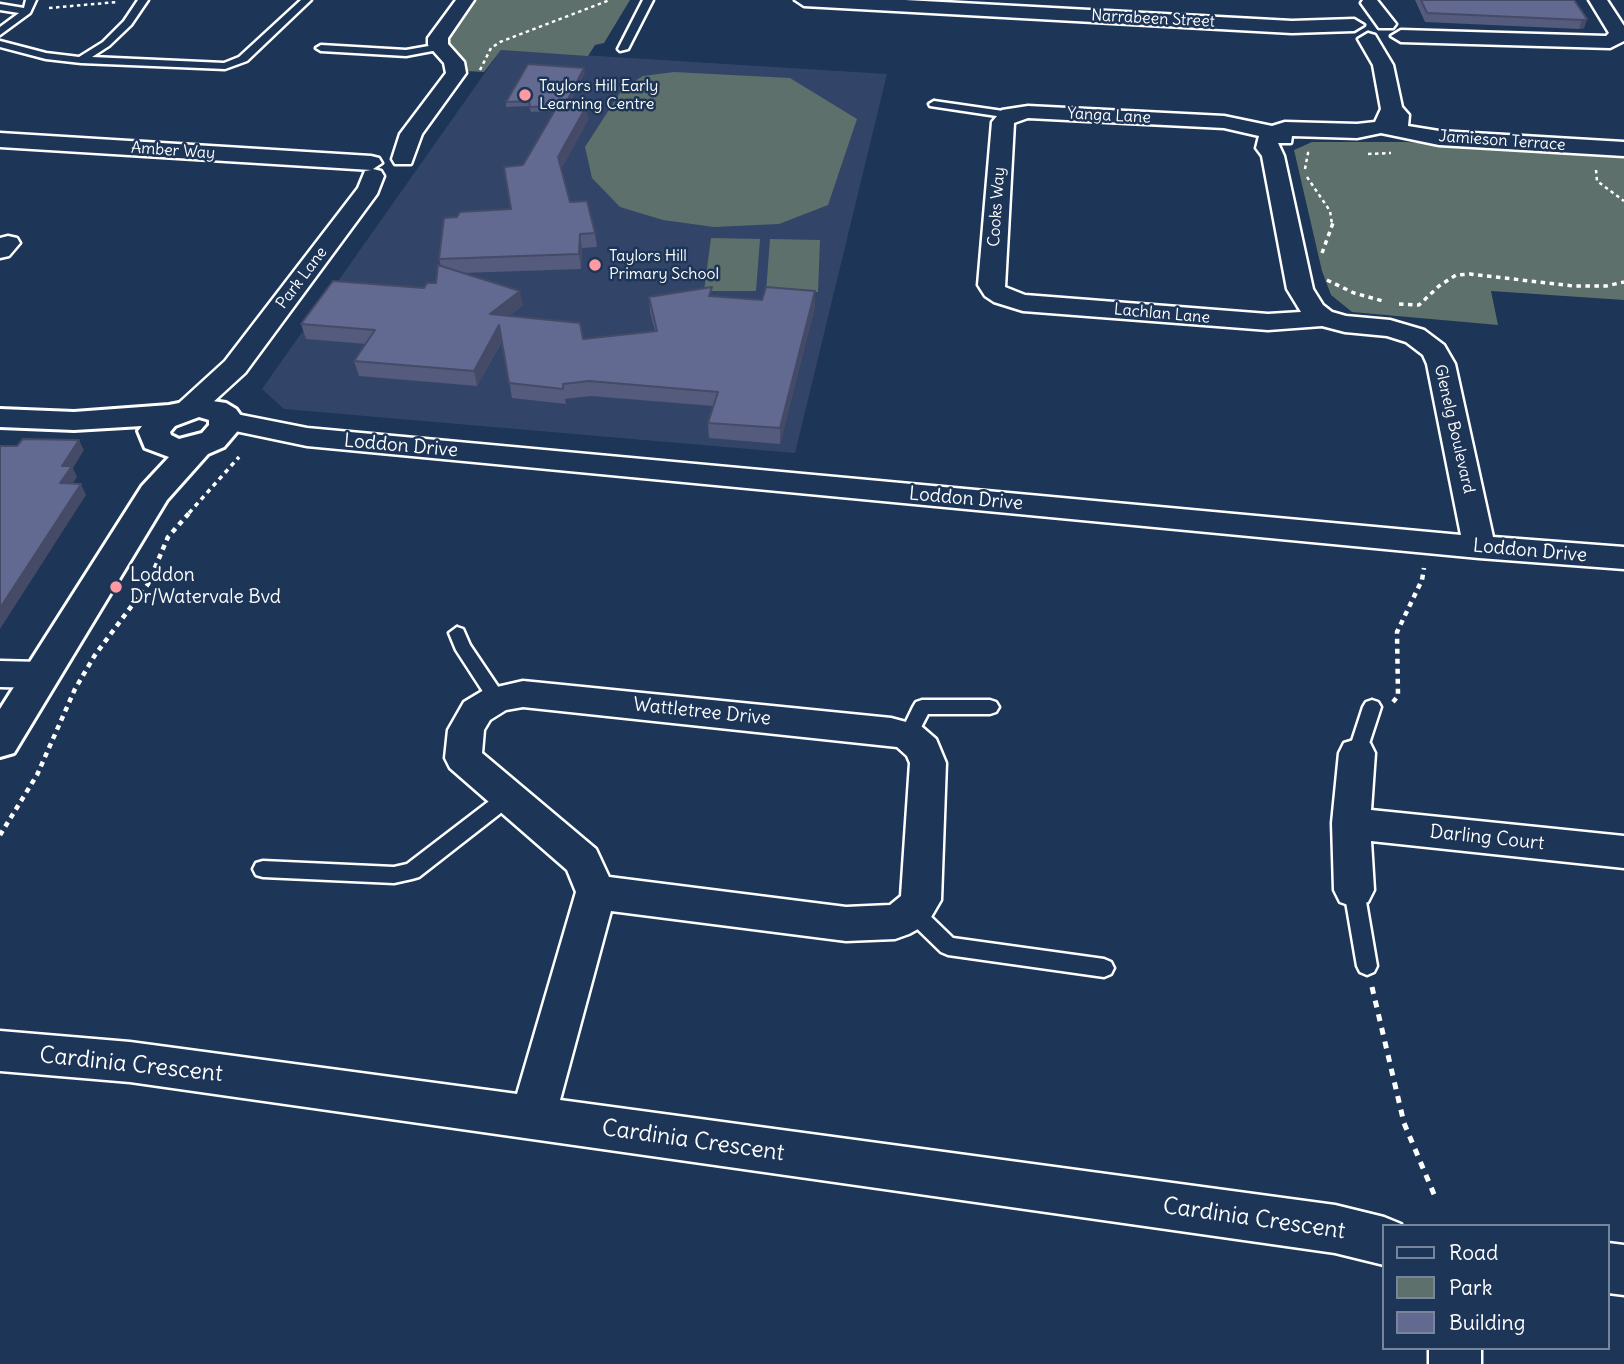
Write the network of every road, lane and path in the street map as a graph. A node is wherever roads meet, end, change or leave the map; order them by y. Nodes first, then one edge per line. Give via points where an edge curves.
1 (31, 0) edge
2 (306, 0) edge
3 (465, 0) edge
4 (610, 0) edge
5 (648, 0) edge
6 (804, 0) edge
7 (1598, 0) edge
8 (143, 1) edge
9 (1370, 1) edge
10 (933, 4) edge
11 (0, 7) edge
12 (1150, 10) edge
13 (27, 11) junction
14 (1360, 30) junction
15 (0, 32) edge
16 (1393, 32) junction
17 (1619, 41) edge
18 (0, 44) edge
19 (440, 47) junction
20 (321, 48) dead end
21 (623, 49) dead end
22 (81, 60) junction
23 (1383, 65) junction
24 (475, 77) dead end
25 (934, 104) dead end
26 (1010, 115) junction
27 (1389, 122) junction
28 (0, 140) edge
29 (1275, 143) junction
30 (1624, 149) edge
31 (1322, 153) dead end
32 (1367, 154) dead end
33 (1398, 155) dead end
34 (379, 166) junction
35 (1596, 170) dead end
36 (1624, 201) edge
37 (1319, 258) dead end
38 (1324, 278) dead end
39 (1624, 282) edge
40 (1003, 297) joint
41 (1419, 305) junction
42 (1420, 313) dead end
43 (1323, 318) junction
44 (0, 418) edge
45 (192, 429) junction
46 (231, 468) dead end
47 (1479, 547) junction
48 (1624, 558) edge
49 (1425, 561) dead end
50 (457, 633) dead end
51 (0, 674) edge
52 (41, 675) junction
53 (497, 699) junction
54 (990, 707) dead end
55 (1372, 707) joint
56 (908, 736) junction
57 (0, 742) edge
58 (1357, 753) joint
59 (508, 797) junction
60 (1350, 823) junction
61 (0, 835) edge
62 (1624, 852) edge
63 (263, 869) dead end
64 (1354, 890) joint
65 (596, 892) junction
66 (912, 912) junction
67 (1367, 966) joint
68 (1104, 968) dead end
69 (0, 1051) edge
70 (532, 1119) junction
71 (1436, 1199) dead end
72 (1382, 1241) edge

1 - 13 lane
2 - 22 lane via 243,60 225,66
3 - 19 street via 440,31
4 - 24 path via 500,42 491,48
5 - 21 lane
6 - 10 street, Narrabeen Street
7 - 17 street via 1618,30
8 - 13 path
8 - 22 lane via 106,44
9 - 14 street
9 - 16 street
10 - 12 street, Narrabeen Street
11 - 13 lane
12 - 14 street, Narrabeen Street
13 - 15 lane
14 - 16 street, Narrabeen Street
14 - 23 street
16 - 17 street, Narrabeen Street
16 - 23 street
18 - 22 lane
19 - 20 lane via 405,53
19 - 34 street, Park Lane via 454,62 456,73
23 - 27 street
25 - 26 lane, Yanga Lane
26 - 29 street, Yanga Lane via 1028,112 1224,122
26 - 40 street, Cooks Way via 1003,122 992,285
27 - 29 street via 1386,134 1313,133
27 - 30 street, Jamieson Terrace via 1439,138
28 - 34 street, Amber Way
29 - 43 street via 1300,289
31 - 37 path via 1308,153 1305,166 1333,223
32 - 33 path
34 - 45 street, Park Lane
35 - 36 path via 1597,181
38 - 41 path via 1372,299
39 - 41 path via 1573,286 1456,275
40 - 43 street, Lachlan Lane via 1023,303 1268,322
41 - 42 path
43 - 47 street, Glenelg Boulevard via 1390,328 1415,336 1434,351 1441,364
44 - 45 street, Loddon Drive
45 - 47 street, Loddon Drive
45 - 52 street
46 - 61 path via 168,537 148,584 75,689 37,775
47 - 48 street, Loddon Drive
49 - 55 path via 1422,580 1396,632 1398,696
50 - 53 lane
51 - 52 street
52 - 57 street
53 - 56 street, Wattletree Drive via 523,694
53 - 59 street via 477,711 466,730 463,758
54 - 56 lane via 922,707
55 - 58 lane
56 - 66 street via 923,749 928,763 921,900
58 - 60 street
59 - 63 lane via 412,871 394,875
59 - 65 street via 582,860
60 - 62 street, Darling Court
60 - 64 street
64 - 67 lane
65 - 66 street via 846,924 895,922
65 - 70 street
66 - 68 lane via 948,946
67 - 71 path via 1404,1123
69 - 70 street, Cardinia Crescent via 130,1062
70 - 72 street, Cardinia Crescent via 1335,1229

